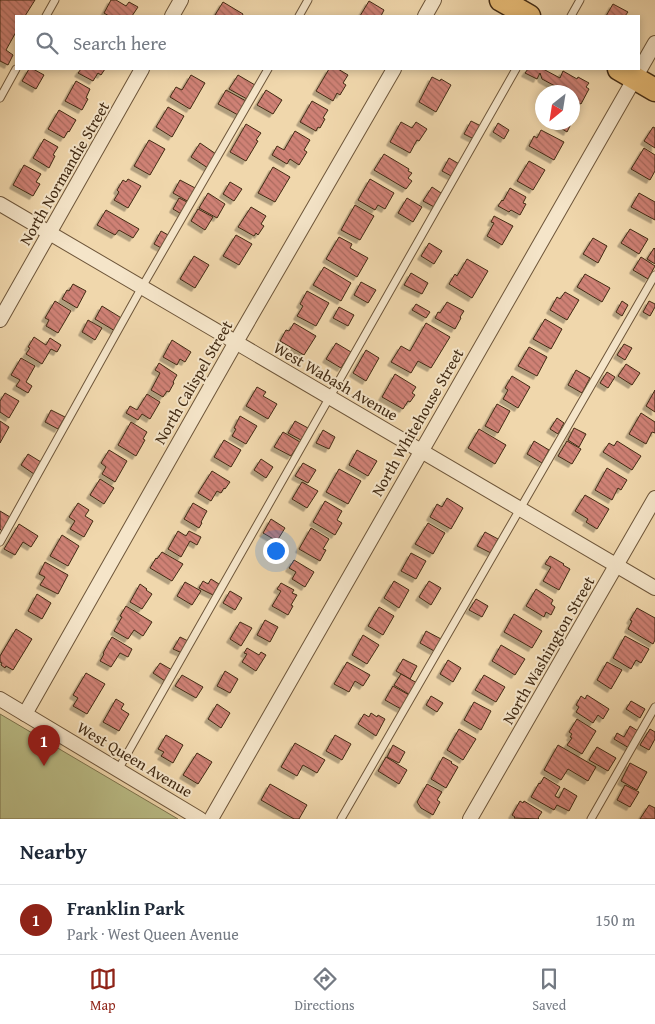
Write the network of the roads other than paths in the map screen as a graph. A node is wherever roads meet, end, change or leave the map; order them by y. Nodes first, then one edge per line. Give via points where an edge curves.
1 (55, 0) edge
2 (181, 0) edge
3 (308, 0) edge
4 (434, 0) edge
5 (501, 0) edge
6 (580, 0) edge
7 (47, 15) edge
8 (173, 15) edge
9 (300, 15) edge
10 (426, 15) edge
11 (526, 15) edge
12 (572, 15) edge
13 (655, 43) edge
14 (640, 59) edge
15 (15, 70) edge
16 (141, 70) edge
17 (267, 70) edge
18 (393, 70) edge
19 (515, 70) edge
20 (627, 73) edge
21 (655, 90) edge
22 (0, 98) edge
23 (0, 204) edge
24 (50, 233) junction
25 (655, 275) edge
26 (142, 287) junction
27 (0, 320) edge
28 (236, 342) junction
29 (330, 397) junction
30 (421, 450) junction
31 (655, 498) edge
32 (520, 509) junction
33 (0, 542) edge
34 (616, 566) junction
35 (655, 588) edge
36 (0, 699) edge
37 (655, 707) edge
38 (25, 714) junction
39 (118, 770) junction
40 (200, 819) edge
41 (211, 819) edge
42 (341, 819) edge
43 (470, 819) edge
44 (591, 819) edge

1 - 7 lane
2 - 8 street
3 - 9 lane
4 - 10 street
5 - 11 main road
6 - 12 lane
13 - 14 street, North Whitehouse Street
15 - 22 lane
16 - 24 street, North Normandie Street
17 - 26 lane
18 - 28 street, North Calispel Street
19 - 29 lane
20 - 21 main road
20 - 30 street, North Whitehouse Street
23 - 24 street, West Wabash Avenue
24 - 26 street, West Wabash Avenue
24 - 27 street, North Normandie Street
25 - 32 lane
26 - 28 street, West Wabash Avenue
26 - 33 lane
28 - 29 street, West Wabash Avenue
28 - 38 street, North Calispel Street
29 - 30 street, West Wabash Avenue
29 - 39 lane
30 - 32 street, West Wabash Avenue
30 - 41 street, North Whitehouse Street
31 - 34 street, North Washington Street
32 - 34 street, West Wabash Avenue
32 - 42 lane
34 - 35 street, West Wabash Avenue
34 - 43 street, North Washington Street
36 - 38 street, West Queen Avenue
37 - 44 lane
38 - 39 street, West Queen Avenue
39 - 40 street, West Queen Avenue

